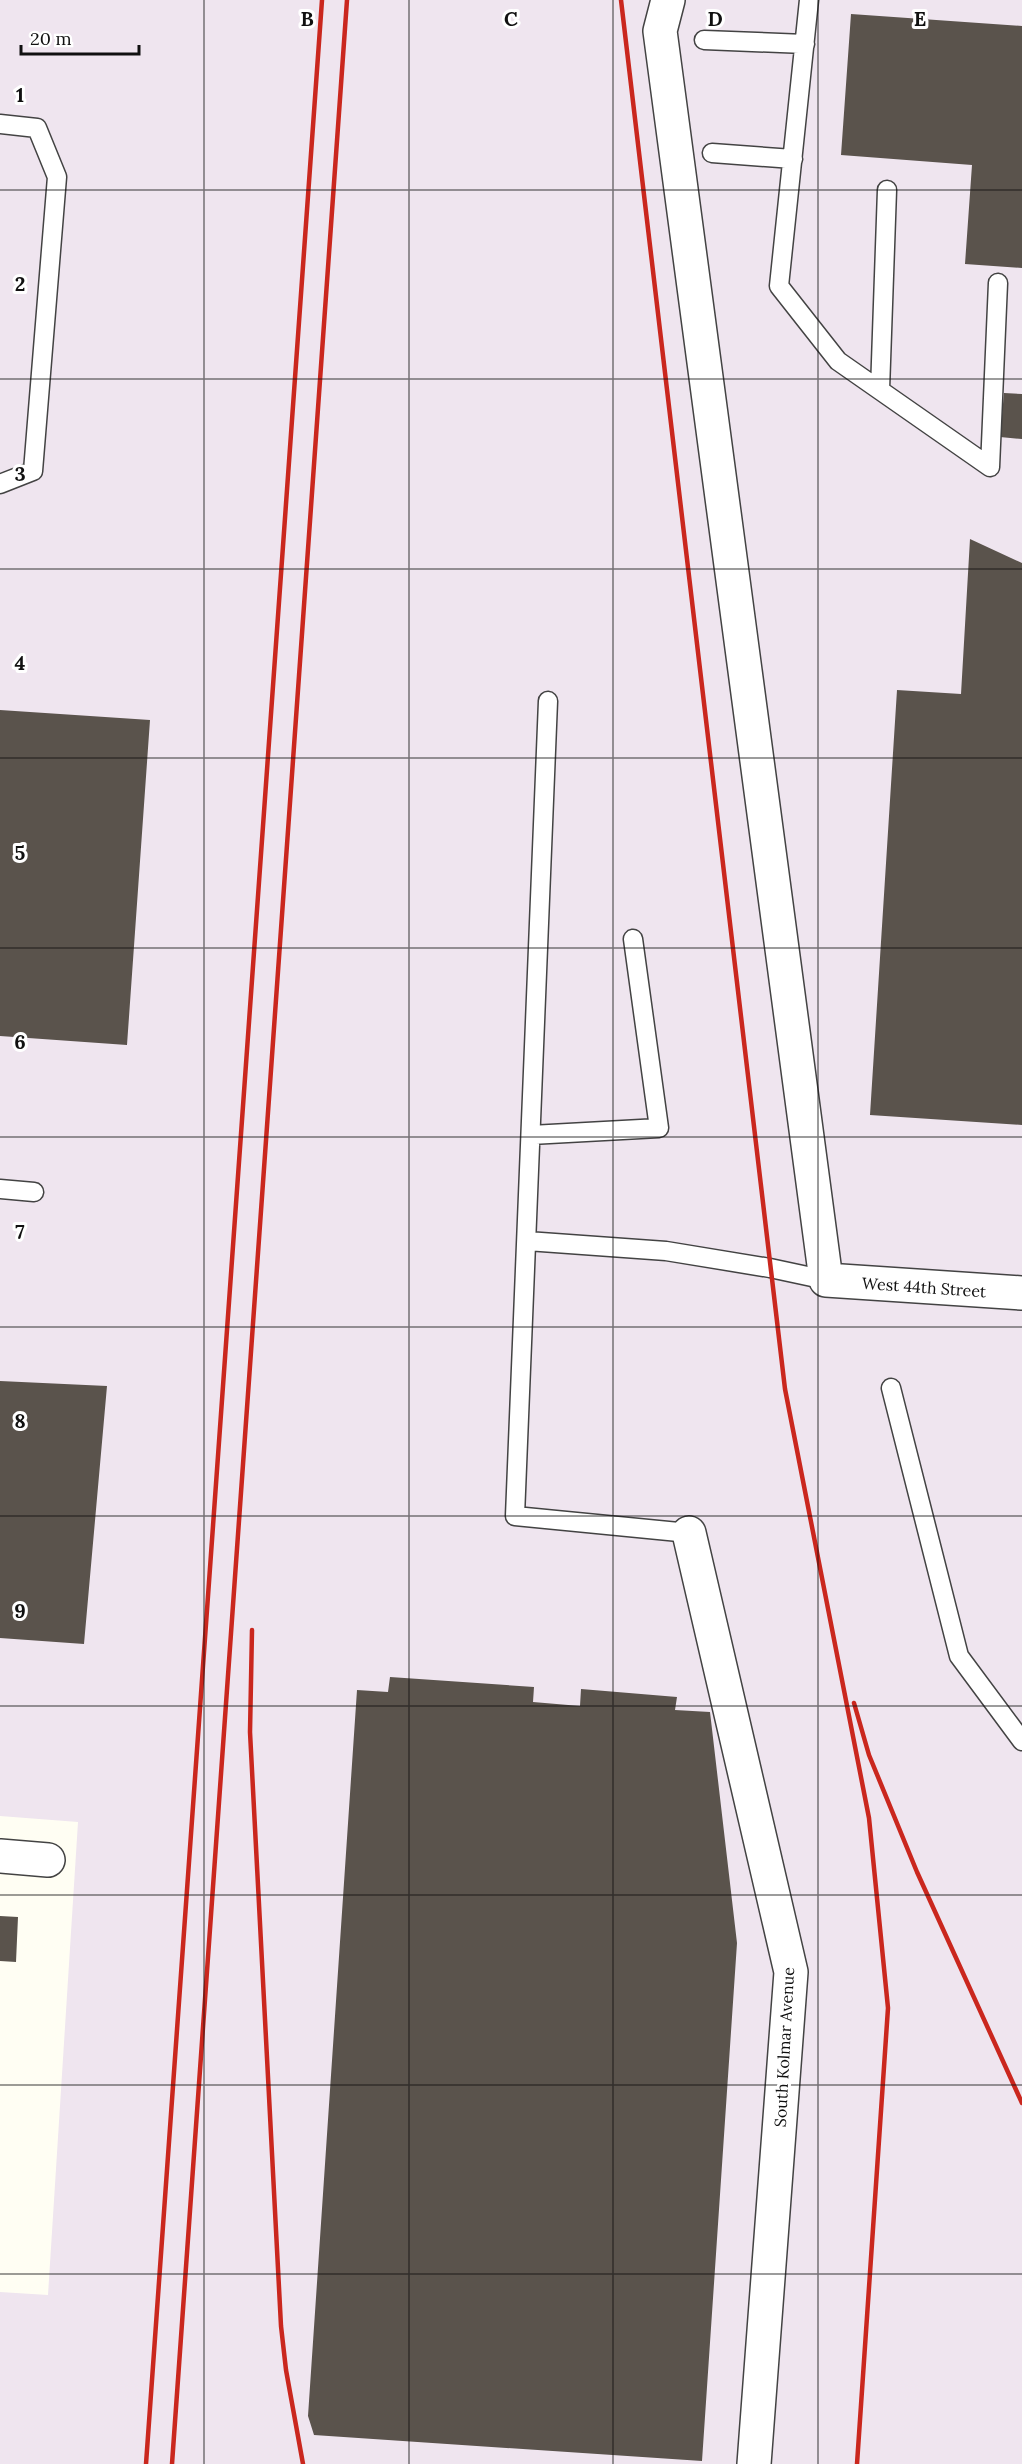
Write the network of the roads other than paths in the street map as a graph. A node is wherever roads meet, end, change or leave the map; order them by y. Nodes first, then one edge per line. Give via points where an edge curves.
1 (668, 0) edge
2 (809, 0) edge
3 (704, 40) dead end
4 (805, 44) junction
5 (0, 124) edge
6 (712, 153) dead end
7 (793, 159) junction
8 (887, 190) dead end
9 (998, 283) dead end
10 (880, 390) junction
11 (0, 484) edge
12 (548, 701) dead end
13 (633, 939) dead end
14 (531, 1135) junction
15 (0, 1189) edge
16 (34, 1192) dead end
17 (526, 1241) junction
18 (826, 1280) junction
19 (1022, 1293) edge
20 (891, 1388) dead end
21 (689, 1533) joint
22 (1022, 1740) edge
23 (0, 1856) edge
24 (48, 1860) dead end
25 (754, 2464) edge

1 - 18 street via 660,31
2 - 4 lane
3 - 4 lane
4 - 7 lane
5 - 11 lane via 38,128 57,177 33,471
6 - 7 lane
7 - 10 lane via 779,286 838,361
8 - 10 lane
9 - 10 lane via 990,467
12 - 14 lane
13 - 14 lane via 659,1128
14 - 17 lane
15 - 16 lane
17 - 18 lane via 666,1251
17 - 21 lane via 515,1516
18 - 19 street, West 44th Street
20 - 22 lane via 959,1656
21 - 25 street, South Kolmar Avenue via 791,1972
23 - 24 street

